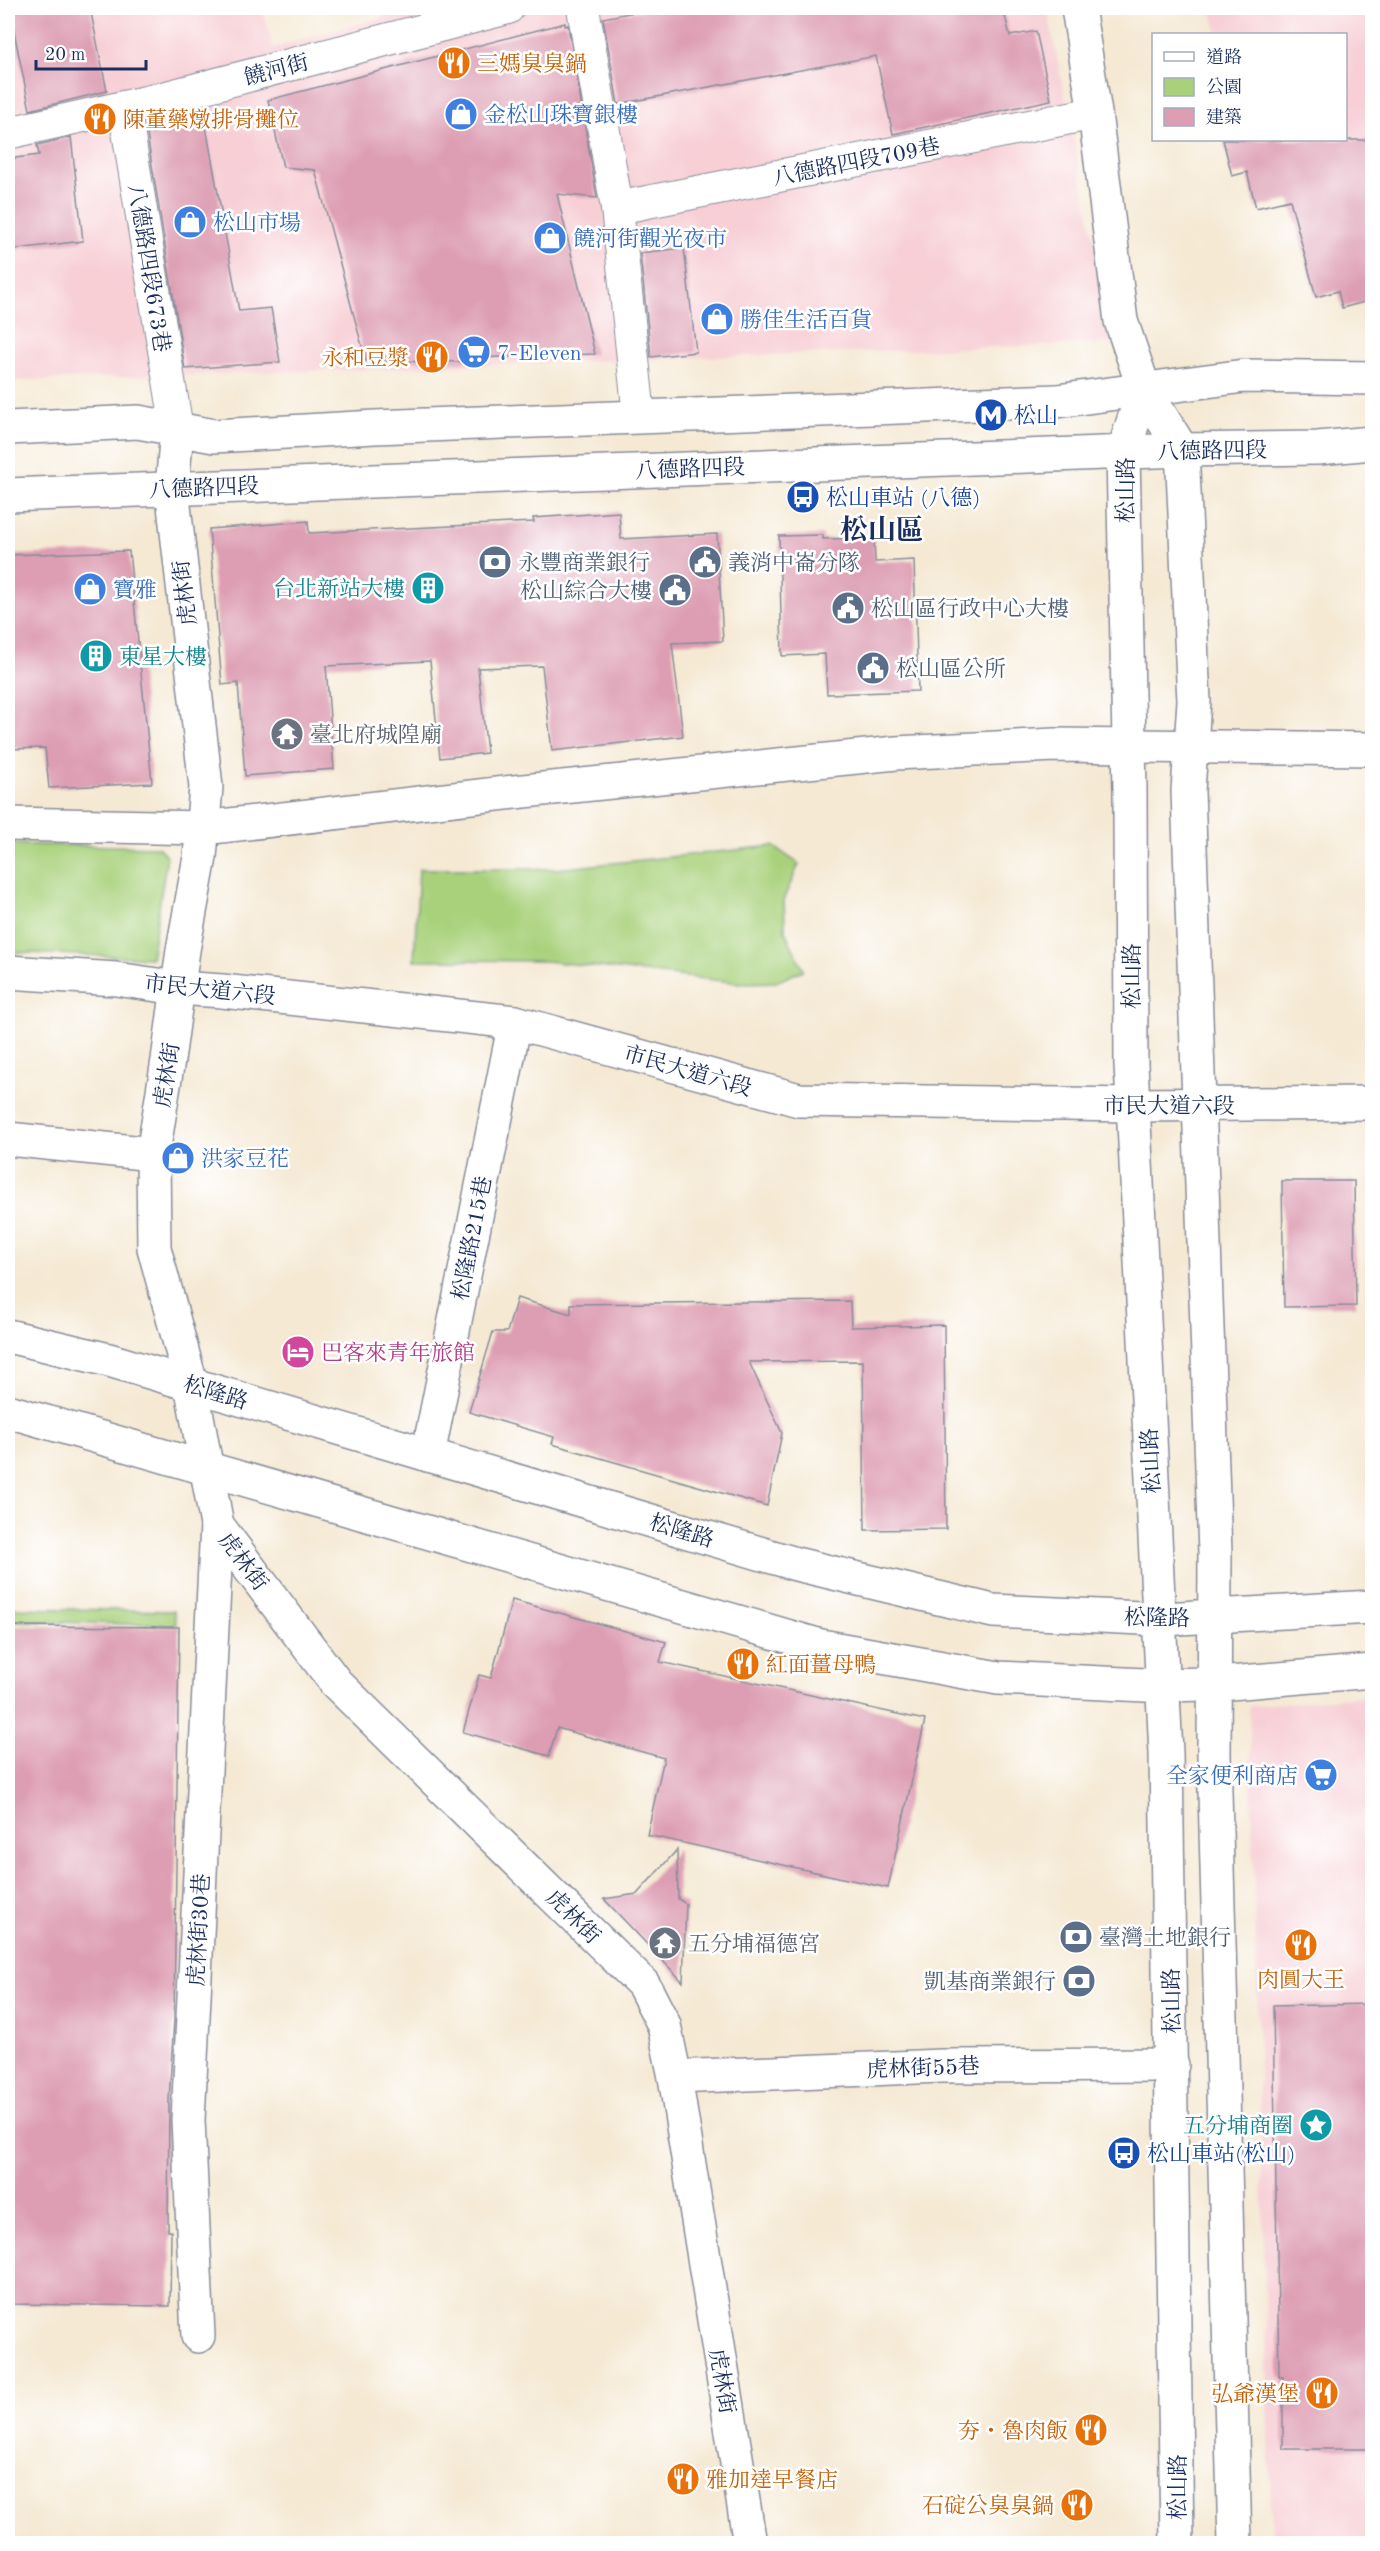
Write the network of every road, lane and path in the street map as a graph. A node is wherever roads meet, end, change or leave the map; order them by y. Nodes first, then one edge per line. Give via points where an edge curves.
1 (508, 8) edge
2 (583, 8) edge
3 (1078, 8) edge
4 (124, 107) junction
5 (1095, 113) junction
6 (8, 133) edge
7 (617, 208) junction
8 (1372, 378) edge
9 (1144, 389) junction
10 (639, 416) junction
11 (8, 428) edge
12 (177, 429) junction
13 (1372, 442) edge
14 (1182, 450) junction
15 (1123, 453) junction
16 (172, 488) junction
17 (8, 495) edge
18 (1129, 745) junction
19 (1191, 747) junction
20 (1372, 749) edge
21 (8, 824) edge
22 (204, 828) junction
23 (8, 972) edge
24 (178, 988) junction
25 (515, 1022) junction
26 (1372, 1102) edge
27 (1198, 1104) junction
28 (1133, 1106) junction
29 (8, 1140) edge
30 (153, 1154) junction
31 (8, 1336) edge
32 (191, 1384) junction
33 (8, 1411) edge
34 (428, 1455) junction
35 (206, 1467) junction
36 (217, 1525) junction
37 (1372, 1607) edge
38 (1214, 1618) junction
39 (1158, 1619) junction
40 (1372, 1671) edge
41 (1213, 1684) junction
42 (1162, 1686) junction
43 (1172, 2065) junction
44 (675, 2077) junction
45 (198, 2336) dead end
46 (750, 2544) edge
47 (1177, 2544) edge
48 (1235, 2544) edge

1 - 4 street, 饒河街
2 - 7 street
3 - 5 street
4 - 6 street, 饒河街
4 - 12 street, 八德路四段673巷
5 - 7 street, 八德路四段709巷
5 - 9 street via 1122,321
7 - 10 street
8 - 9 street via 1244,376
9 - 10 street via 1057,401
9 - 14 street
9 - 15 street, 松山路
10 - 12 street via 214,436
11 - 12 street via 138,422
12 - 16 street, 虎林街
13 - 14 street, 八德路四段 via 1318,448
14 - 15 street, 八德路四段
14 - 19 street via 1194,701
15 - 16 street, 八德路四段
15 - 18 street, 松山路
16 - 17 street, 八德路四段
16 - 22 street, 虎林街 via 206,787
18 - 19 street
18 - 22 street via 896,753
18 - 28 street, 松山路
19 - 20 street
19 - 27 street via 1188,791
21 - 22 street
22 - 24 street, 虎林街
23 - 24 street, 市民大道六段 via 116,979
24 - 25 street, 市民大道六段
24 - 30 street, 虎林街
25 - 28 street, 市民大道六段 via 799,1101
25 - 34 street, 松隆路215巷
26 - 27 street, 市民大道六段
27 - 28 street, 市民大道六段
27 - 38 street via 1215,1553
28 - 39 street, 松山路
29 - 30 street
30 - 32 street, 虎林街 via 154,1248
31 - 32 street, 松隆路
32 - 34 street, 松隆路
32 - 35 street, 虎林街
33 - 35 street
34 - 39 street, 松隆路 via 796,1564 993,1611
35 - 36 street, 虎林街
35 - 42 street via 821,1646 998,1678
36 - 44 street, 虎林街 via 336,1683 643,1984 664,2025
36 - 45 street, 虎林街30巷 via 188,2120
37 - 38 street, 松隆路
38 - 39 street, 松隆路
38 - 41 street
39 - 42 street, 松山路
40 - 41 street
41 - 42 street
41 - 48 street
42 - 43 street, 松山路
43 - 44 street, 虎林街55巷 via 941,2066
43 - 47 street, 松山路
44 - 46 street, 虎林街

